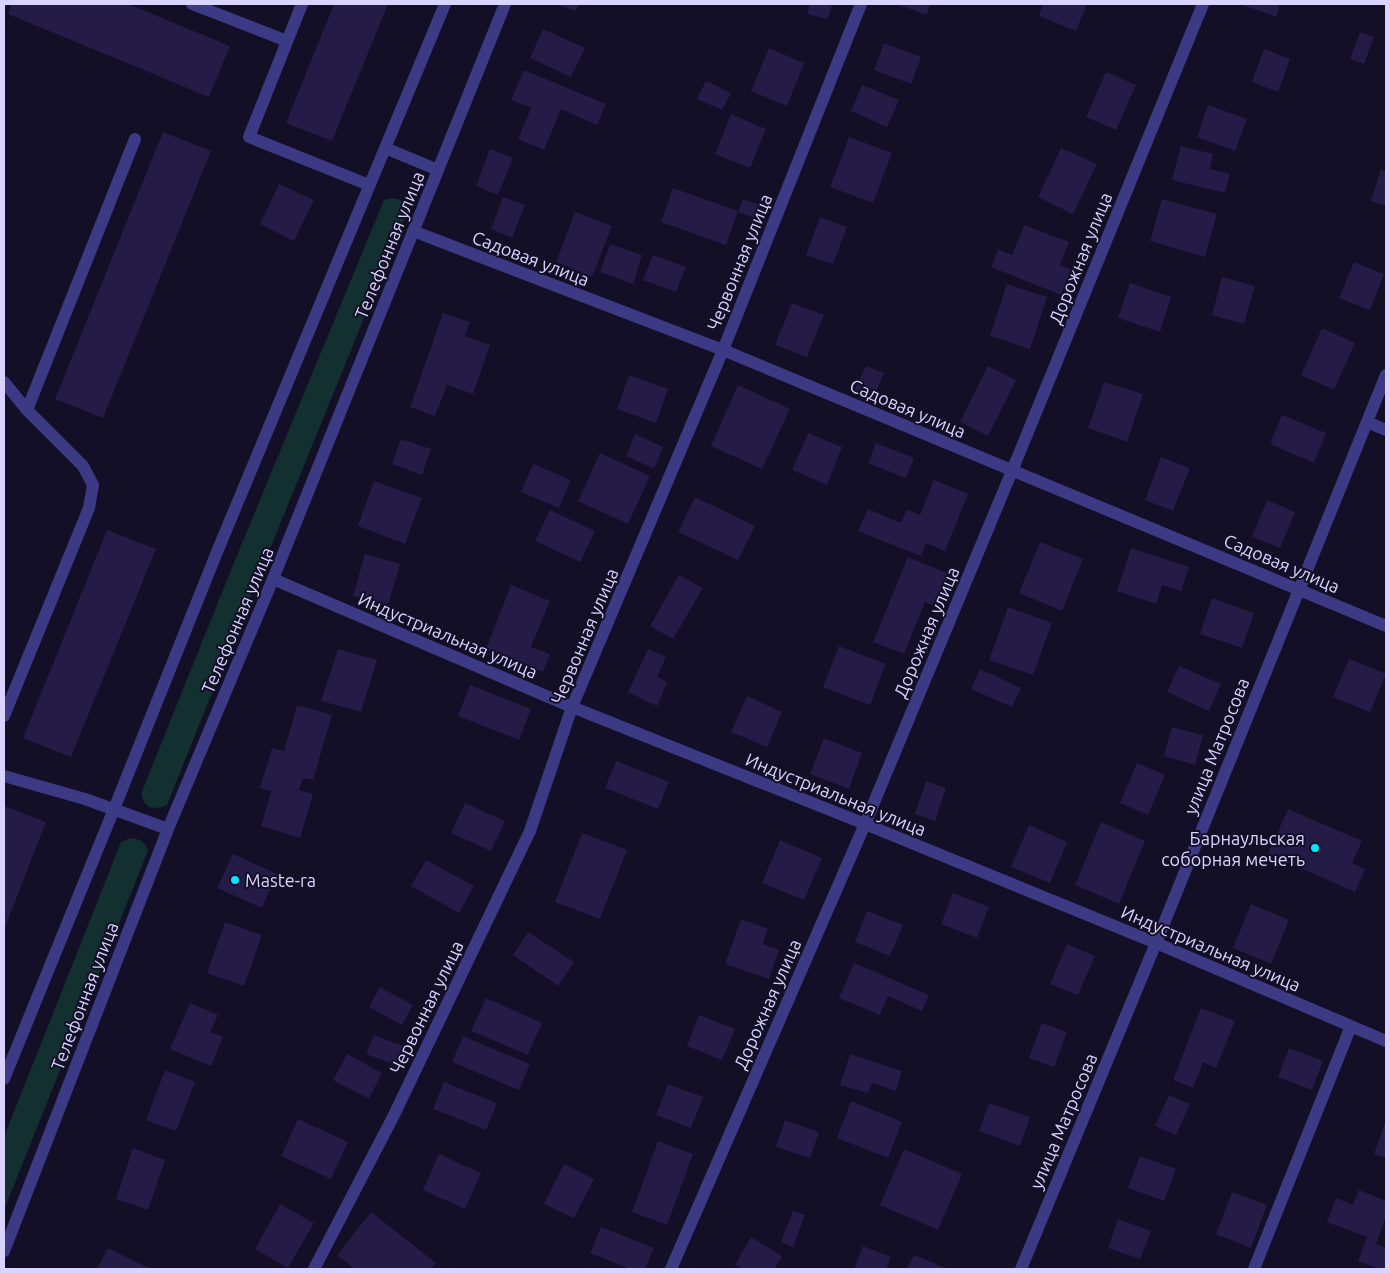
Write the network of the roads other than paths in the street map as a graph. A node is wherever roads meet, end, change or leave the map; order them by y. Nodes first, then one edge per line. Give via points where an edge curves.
1 (192, 4) edge
2 (302, 4) edge
3 (446, 4) edge
4 (505, 4) edge
5 (861, 4) edge
6 (1203, 4) edge
7 (287, 41) junction
8 (135, 139) dead end
9 (385, 148) junction
10 (438, 170) junction
11 (369, 185) junction
12 (413, 231) junction
13 (723, 350) junction
14 (1386, 374) edge
15 (4, 382) edge
16 (27, 410) junction
17 (1367, 422) junction
18 (1386, 430) edge
19 (1012, 470) junction
20 (273, 579) junction
21 (1298, 589) junction
22 (1386, 626) edge
23 (572, 707) junction
24 (4, 716) edge
25 (4, 776) edge
26 (114, 809) junction
27 (865, 824) junction
28 (168, 829) junction
29 (1156, 943) junction
30 (1352, 1026) junction
31 (1386, 1041) edge
32 (4, 1079) edge
33 (4, 1251) edge
34 (314, 1269) edge
35 (671, 1269) edge
36 (1020, 1269) edge
37 (1254, 1269) edge

1 - 7 street
2 - 7 street
3 - 9 street
4 - 10 street, Телефонная улица
5 - 13 street, Червонная улица
6 - 19 street, Дорожная улица
7 - 11 street via 249,137
8 - 16 street
9 - 10 street
9 - 11 street
10 - 12 street, Телефонная улица
11 - 26 street via 216,552
12 - 13 street, Садовая улица
12 - 20 street, Телефонная улица
13 - 19 street, Садовая улица
13 - 23 street, Червонная улица
14 - 17 street, улица Матросова
15 - 16 street
16 - 24 street via 83,466 93,485 89,508
17 - 18 street
17 - 21 street, улица Матросова
19 - 21 street, Садовая улица
19 - 27 street, Дорожная улица
20 - 23 street, Индустриальная улица
20 - 28 street, Телефонная улица
21 - 22 street, Садовая улица
21 - 29 street, улица Матросова
23 - 27 street, Индустриальная улица
23 - 34 street, Червонная улица via 530,831 394,1115
25 - 26 street
26 - 28 street
26 - 32 street
27 - 29 street, Индустриальная улица
27 - 35 street, Дорожная улица
28 - 33 street, Телефонная улица
29 - 30 street, Индустриальная улица
29 - 36 street, улица Матросова
30 - 31 street, Индустриальная улица
30 - 37 street

